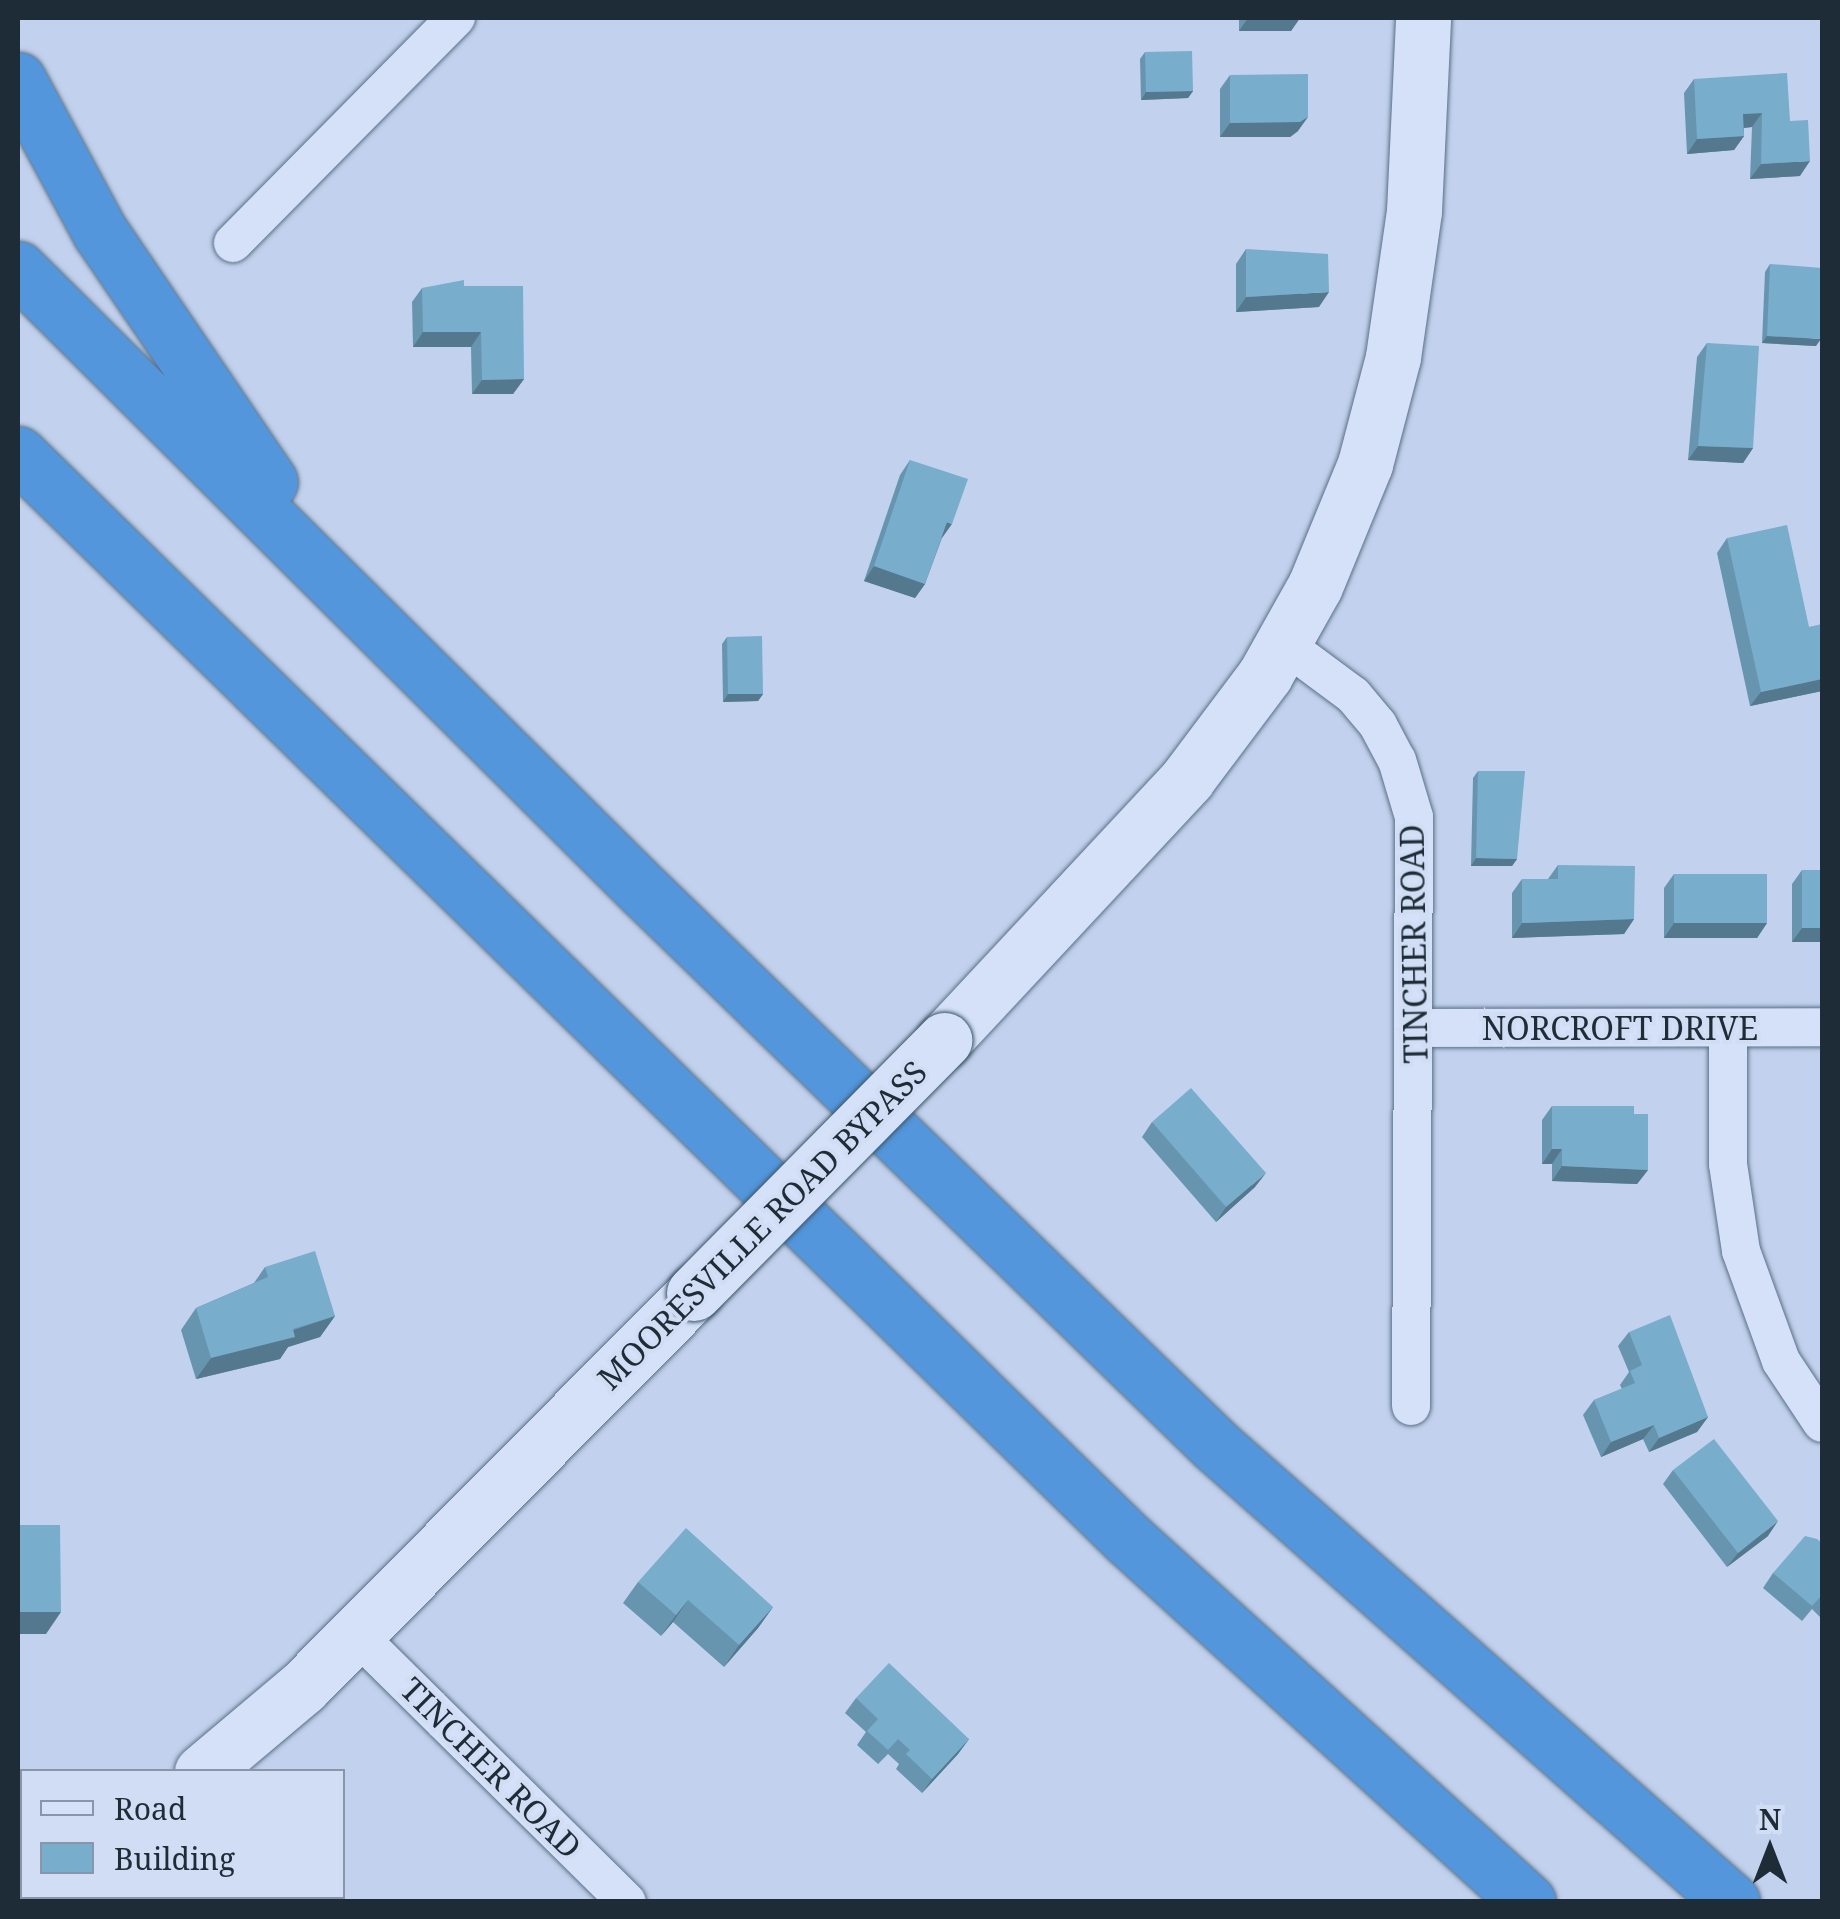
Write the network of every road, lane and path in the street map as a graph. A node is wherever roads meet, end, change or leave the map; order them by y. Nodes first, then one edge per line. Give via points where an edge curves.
1 (456, 18) edge
2 (1423, 18) edge
3 (18, 80) edge
4 (233, 243) dead end
5 (18, 269) edge
6 (18, 454) edge
7 (18, 506) edge
8 (346, 592) junction
9 (182, 616) junction
10 (1284, 644) junction
11 (1822, 1027) edge
12 (1417, 1028) junction
13 (1728, 1028) junction
14 (1411, 1406) dead end
15 (1822, 1423) edge
16 (356, 1634) junction
17 (205, 1769) edge
18 (627, 1902) edge
19 (1528, 1902) edge
20 (1732, 1902) edge

1 - 4 street
2 - 10 street via 1414,211 1393,357 1338,536
3 - 8 highway via 100,232
5 - 8 highway
6 - 9 highway
7 - 9 highway
8 - 20 highway via 644,892 1215,1444
9 - 19 highway via 1128,1539
10 - 12 street, TINCHER ROAD via 1366,710 1404,779 1416,835
10 - 16 street, MOORESVILLE ROAD BYPASS, bridge via 1163,809
11 - 13 street, NORCROFT DRIVE
12 - 13 street, NORCROFT DRIVE
12 - 14 street, TINCHER ROAD
13 - 15 street via 1728,1164 1741,1251 1782,1361
16 - 17 street, MOORESVILLE ROAD BYPASS
16 - 18 street, TINCHER ROAD

